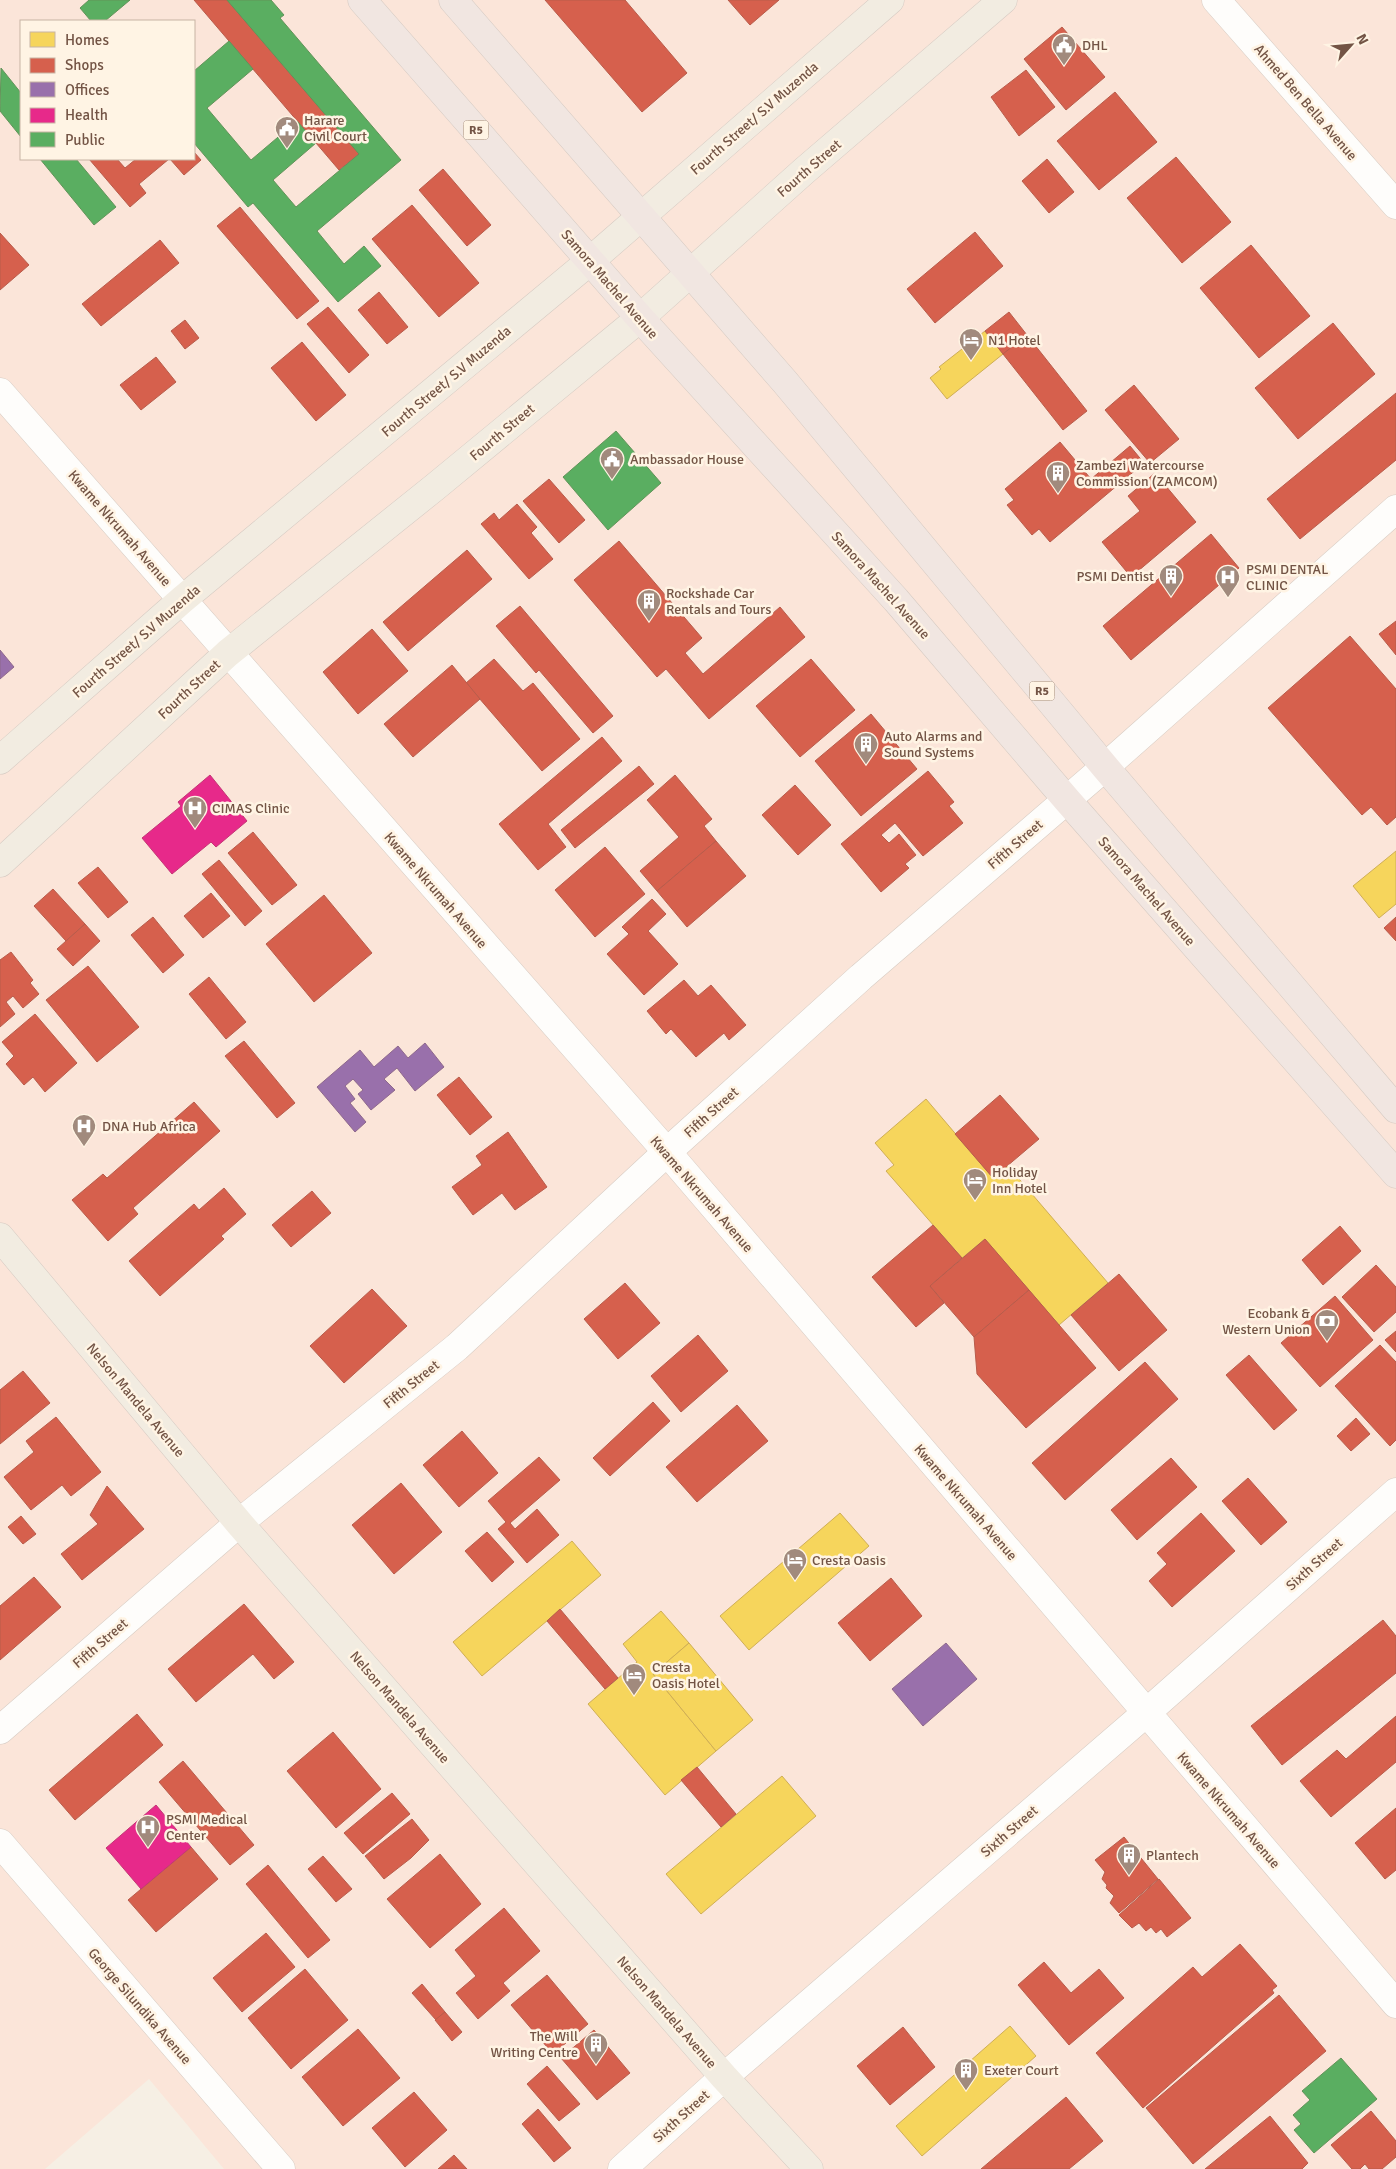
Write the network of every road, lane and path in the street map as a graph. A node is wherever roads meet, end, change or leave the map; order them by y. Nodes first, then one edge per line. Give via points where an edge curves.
1 (362, 0) edge
2 (452, 0) edge
3 (890, 0) edge
4 (1003, 0) edge
5 (1216, 0) edge
6 (1396, 204) edge
7 (642, 215) junction
8 (590, 261) junction
9 (690, 272) junction
10 (640, 318) junction
11 (0, 392) edge
12 (1396, 509) edge
13 (183, 599) junction
14 (228, 653) junction
15 (0, 760) edge
16 (1105, 767) junction
17 (1067, 800) junction
18 (0, 862) edge
19 (1396, 1109) edge
20 (666, 1152) junction
21 (1396, 1174) edge
22 (0, 1238) edge
23 (1396, 1492) edge
24 (239, 1522) junction
25 (1146, 1713) junction
26 (0, 1730) edge
27 (0, 1843) edge
28 (1396, 2004) edge
29 (724, 2077) junction
30 (281, 2169) edge
31 (622, 2169) edge
32 (810, 2169) edge

1 - 8 highway, Samora Machel Avenue / R5
2 - 7 highway, R5
3 - 7 main road, Fourth Street/ S.V Muzenda
4 - 9 main road, Fourth Street
5 - 6 street, Ahmed Ben Bella Avenue
7 - 8 main road, Fourth Street/ S.V Muzenda
7 - 9 highway, R5
8 - 10 highway, Samora Machel Avenue / R5
8 - 13 main road, Fourth Street/ S.V Muzenda
9 - 10 main road, Fourth Street
9 - 16 highway, R5
10 - 14 main road, Fourth Street
10 - 17 highway, Samora Machel Avenue / R5 via 896,600
11 - 13 street, Kwame Nkrumah Avenue
12 - 16 street, Fifth Street
13 - 14 street, Kwame Nkrumah Avenue
13 - 15 main road, Fourth Street/ S.V Muzenda
14 - 18 main road, Fourth Street
14 - 20 street, Kwame Nkrumah Avenue
16 - 17 street, Fifth Street
16 - 19 highway, R5
17 - 20 street, Fifth Street via 861,977
17 - 21 highway, Samora Machel Avenue / R5
20 - 24 street, Fifth Street via 457,1347
20 - 25 street, Kwame Nkrumah Avenue
22 - 24 main road, Nelson Mandela Avenue
23 - 25 street, Sixth Street
24 - 26 street, Fifth Street
24 - 29 main road, Nelson Mandela Avenue
25 - 28 street, Kwame Nkrumah Avenue
25 - 29 street, Sixth Street
27 - 30 street, George Silundika Avenue
29 - 31 street, Sixth Street
29 - 32 main road, Nelson Mandela Avenue

